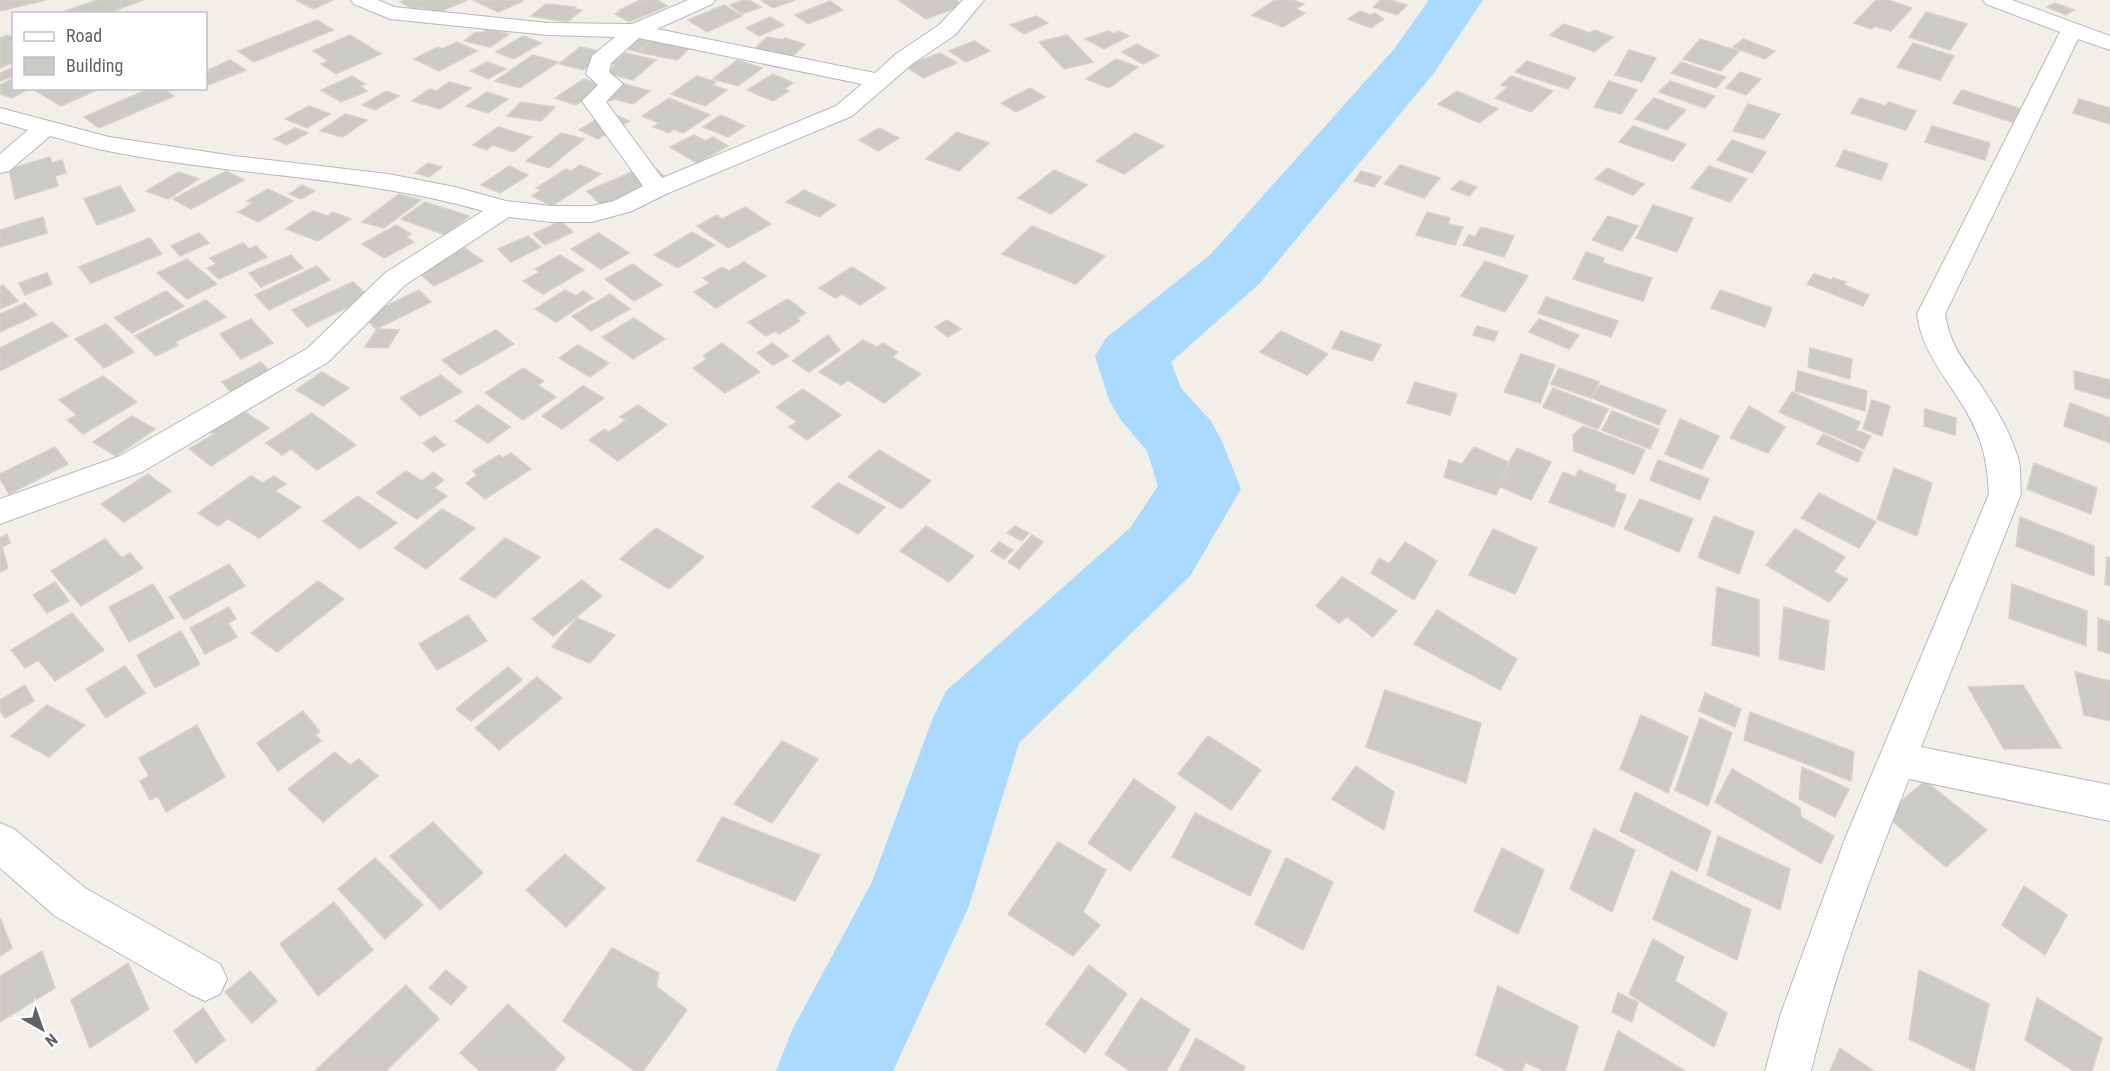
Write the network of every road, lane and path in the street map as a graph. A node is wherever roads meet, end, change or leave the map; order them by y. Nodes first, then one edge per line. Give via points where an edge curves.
1 (360, 0) edge
2 (705, 0) edge
3 (974, 0) edge
4 (1993, 0) edge
5 (2072, 30) junction
6 (635, 32) junction
7 (2110, 43) edge
8 (877, 80) junction
9 (0, 115) edge
10 (45, 128) junction
11 (0, 166) edge
12 (657, 189) junction
13 (504, 209) junction
14 (0, 512) edge
15 (1896, 759) junction
16 (2110, 803) edge
17 (0, 842) edge
18 (205, 979) dead end
19 (1788, 1071) edge

1 - 6 street via 390,13 548,29
2 - 6 street
3 - 8 street via 947,30
4 - 5 street
5 - 7 street
5 - 15 street via 1931,314 1943,357 1967,388 1993,434 2003,463 2005,494
6 - 8 street
6 - 12 street via 600,61 597,74 612,84 594,101
8 - 12 street via 844,111
9 - 10 street
10 - 11 street
10 - 13 street via 108,144 388,181
12 - 13 street via 623,206 592,214
13 - 14 street via 395,279 318,355 131,464
15 - 16 street
15 - 19 street via 1803,1013
17 - 18 street via 70,902

